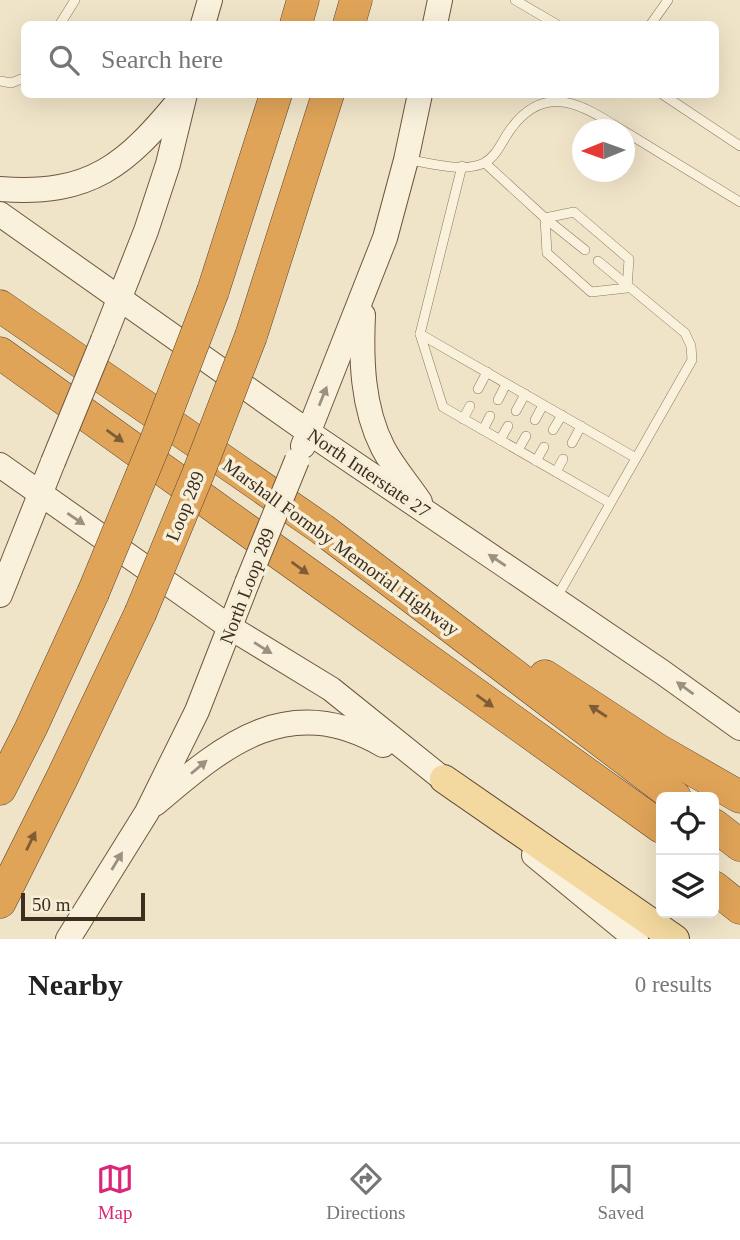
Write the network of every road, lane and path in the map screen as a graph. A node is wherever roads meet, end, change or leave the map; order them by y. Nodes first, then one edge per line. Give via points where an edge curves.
1 (75, 0) edge
2 (210, 0) edge
3 (303, 0) edge
4 (356, 0) edge
5 (440, 0) edge
6 (515, 0) edge
7 (668, 0) edge
8 (62, 21) edge
9 (204, 21) edge
10 (297, 21) edge
11 (350, 21) edge
12 (436, 21) edge
13 (551, 21) edge
14 (653, 21) edge
15 (21, 79) edge
16 (0, 81) edge
17 (182, 98) edge
18 (184, 98) edge
19 (275, 98) edge
20 (327, 98) edge
21 (419, 98) edge
22 (668, 98) edge
23 (604, 119) edge
24 (635, 137) edge
25 (740, 146) edge
26 (406, 160) junction
27 (485, 163) junction
28 (462, 166) junction
29 (0, 189) edge
30 (740, 202) edge
31 (0, 214) edge
32 (545, 218) junction
33 (585, 250) dead end
34 (598, 261) dead end
35 (627, 288) junction
36 (363, 296) junction
37 (119, 297) junction
38 (0, 306) edge
39 (419, 334) junction
40 (0, 353) edge
41 (487, 372) junction
42 (506, 384) junction
43 (478, 389) dead end
44 (524, 394) junction
45 (498, 400) dead end
46 (470, 405) dead end
47 (543, 405) junction
48 (516, 411) dead end
49 (562, 415) junction
50 (490, 416) dead end
51 (463, 419) junction
52 (535, 421) dead end
53 (508, 426) dead end
54 (581, 426) junction
55 (483, 430) junction
56 (553, 430) dead end
57 (309, 432) junction
58 (526, 436) dead end
59 (500, 440) junction
60 (572, 443) dead end
61 (544, 447) dead end
62 (518, 450) junction
63 (636, 458) junction
64 (563, 459) dead end
65 (536, 461) junction
66 (0, 465) edge
67 (556, 472) junction
68 (40, 495) junction
69 (610, 503) junction
70 (428, 514) junction
71 (323, 529) junction
72 (0, 594) edge
73 (555, 600) junction
74 (231, 628) junction
75 (740, 728) edge
76 (444, 779) junction
77 (0, 789) edge
78 (668, 792) edge
79 (740, 797) edge
80 (635, 808) junction
81 (147, 811) junction
82 (656, 823) edge
83 (719, 829) edge
84 (656, 832) edge
85 (740, 845) edge
86 (719, 869) edge
87 (740, 884) edge
88 (719, 891) edge
89 (0, 902) edge
90 (740, 908) edge
91 (68, 939) edge
92 (636, 939) edge
93 (675, 939) edge

1 - 8 lane
2 - 9 main road
3 - 10 highway
4 - 11 highway
5 - 12 main road
6 - 13 lane
7 - 14 lane
15 - 16 lane
17 - 29 main road via 134,149 90,180 33,192
18 - 37 main road via 169,164
19 - 77 highway, bridge via 213,291 155,443 93,593
89 -> 20 highway, Loop 289, bridge via 140,614 198,474 251,336
21 - 26 main road, North Loop 289
22 - 25 lane
23 - 27 lane via 566,101 550,102 530,111
24 - 30 lane
26 - 28 lane
26 - 36 main road, North Loop 289
27 - 28 lane
27 - 32 lane
28 - 39 lane
31 - 37 main road, North Interstate 27
32 - 33 lane
32 - 35 lane via 547,253 591,292
32 - 35 lane via 574,212 629,259
34 - 35 lane
35 - 63 lane via 685,333 692,360
57 -> 36 main road, North Loop 289
36 - 70 main road via 362,367 372,419 383,447
37 - 57 main road, North Interstate 27
37 - 68 main road, bridge
38 - 71 highway, Marshall Formby Memorial Highway
39 - 41 lane
39 - 51 lane via 443,407
40 -> 80 highway, Marshall Formby Memorial Highway
41 - 42 lane
41 - 43 lane
42 - 44 lane
42 - 45 lane
44 - 47 lane
44 - 48 lane
46 - 51 lane
47 - 49 lane
47 - 52 lane
49 - 54 lane
49 - 56 lane
50 - 55 lane
51 - 55 lane
53 - 59 lane
54 - 60 lane
54 - 63 lane
55 - 59 lane
57 - 70 main road, North Interstate 27
57 - 74 main road, North Loop 289, bridge
58 - 62 lane
59 - 62 lane
61 - 65 lane
62 - 65 lane
63 - 69 lane
64 - 67 lane
65 - 67 lane
66 - 68 main road
67 - 69 lane
68 - 72 main road
68 -> 74 main road
69 - 73 lane
73 -> 70 main road, North Interstate 27
71 - 78 highway, Marshall Formby Memorial Highway
79 -> 71 highway via 658,750
75 -> 73 main road, North Interstate 27
74 -> 76 main road via 331,689
74 - 81 main road, North Loop 289 via 197,712
81 -> 76 main road via 206,760 263,729 290,724 317,722 358,730
76 - 92 main road
76 - 93 main road
80 - 82 highway, Marshall Formby Memorial Highway
80 - 84 highway
91 -> 81 main road, North Loop 289
83 - 85 highway
86 - 87 highway
88 - 90 highway

